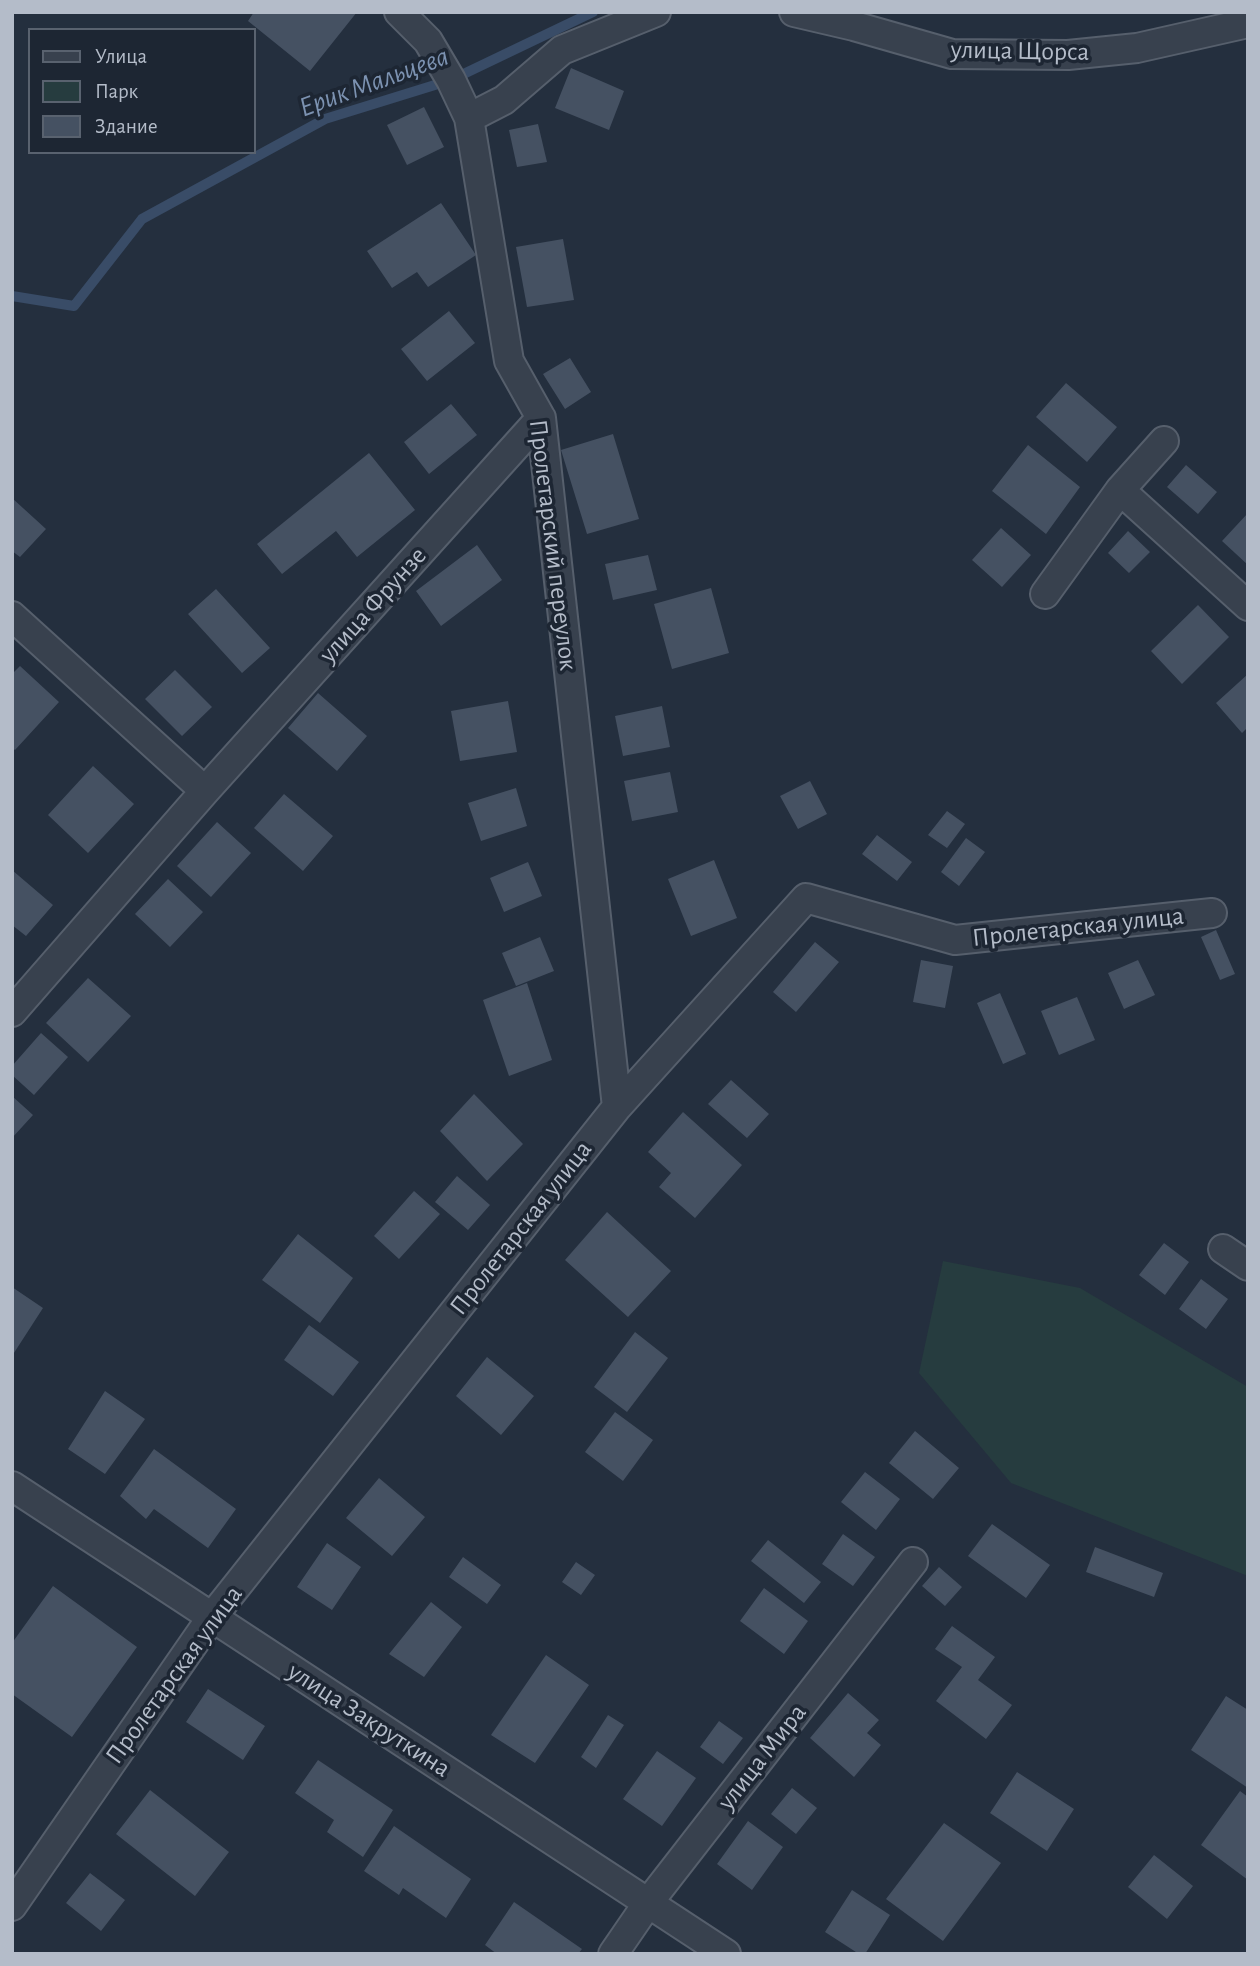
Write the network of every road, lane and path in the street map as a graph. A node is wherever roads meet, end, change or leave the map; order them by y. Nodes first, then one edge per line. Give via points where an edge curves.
1 (399, 12) edge
2 (656, 12) edge
3 (794, 12) edge
4 (1248, 23) edge
5 (469, 118) junction
6 (541, 418) junction
7 (1164, 441) dead end
8 (1120, 491) junction
9 (1045, 594) dead end
10 (1248, 607) edge
11 (12, 616) edge
12 (205, 791) junction
13 (1212, 913) dead end
14 (12, 1012) edge
15 (617, 1107) junction
16 (1223, 1249) dead end
17 (1248, 1266) edge
18 (12, 1486) edge
19 (913, 1562) dead end
20 (212, 1617) junction
21 (648, 1903) junction
22 (12, 1906) edge
23 (613, 1954) edge
24 (726, 1954) edge

1 - 5 street, Пролетарский переулок via 428,41
2 - 5 street via 562,51 504,100
3 - 4 street, улица Щорса via 951,54 1068,55 1137,48
5 - 6 street, Пролетарский переулок via 509,361
6 - 12 street, улица Фрунзе
6 - 15 street, Пролетарский переулок
7 - 8 street
8 - 9 street
8 - 10 street
11 - 12 street
12 - 14 street, улица Фрунзе
13 - 15 street, Пролетарская улица via 955,940 807,898
15 - 20 street, Пролетарская улица
16 - 17 street
18 - 20 street, улица Закруткина
19 - 21 street, улица Мира
20 - 21 street, улица Закруткина
20 - 22 street, Пролетарская улица
21 - 23 street, улица Мира
21 - 24 street, улица Закруткина

